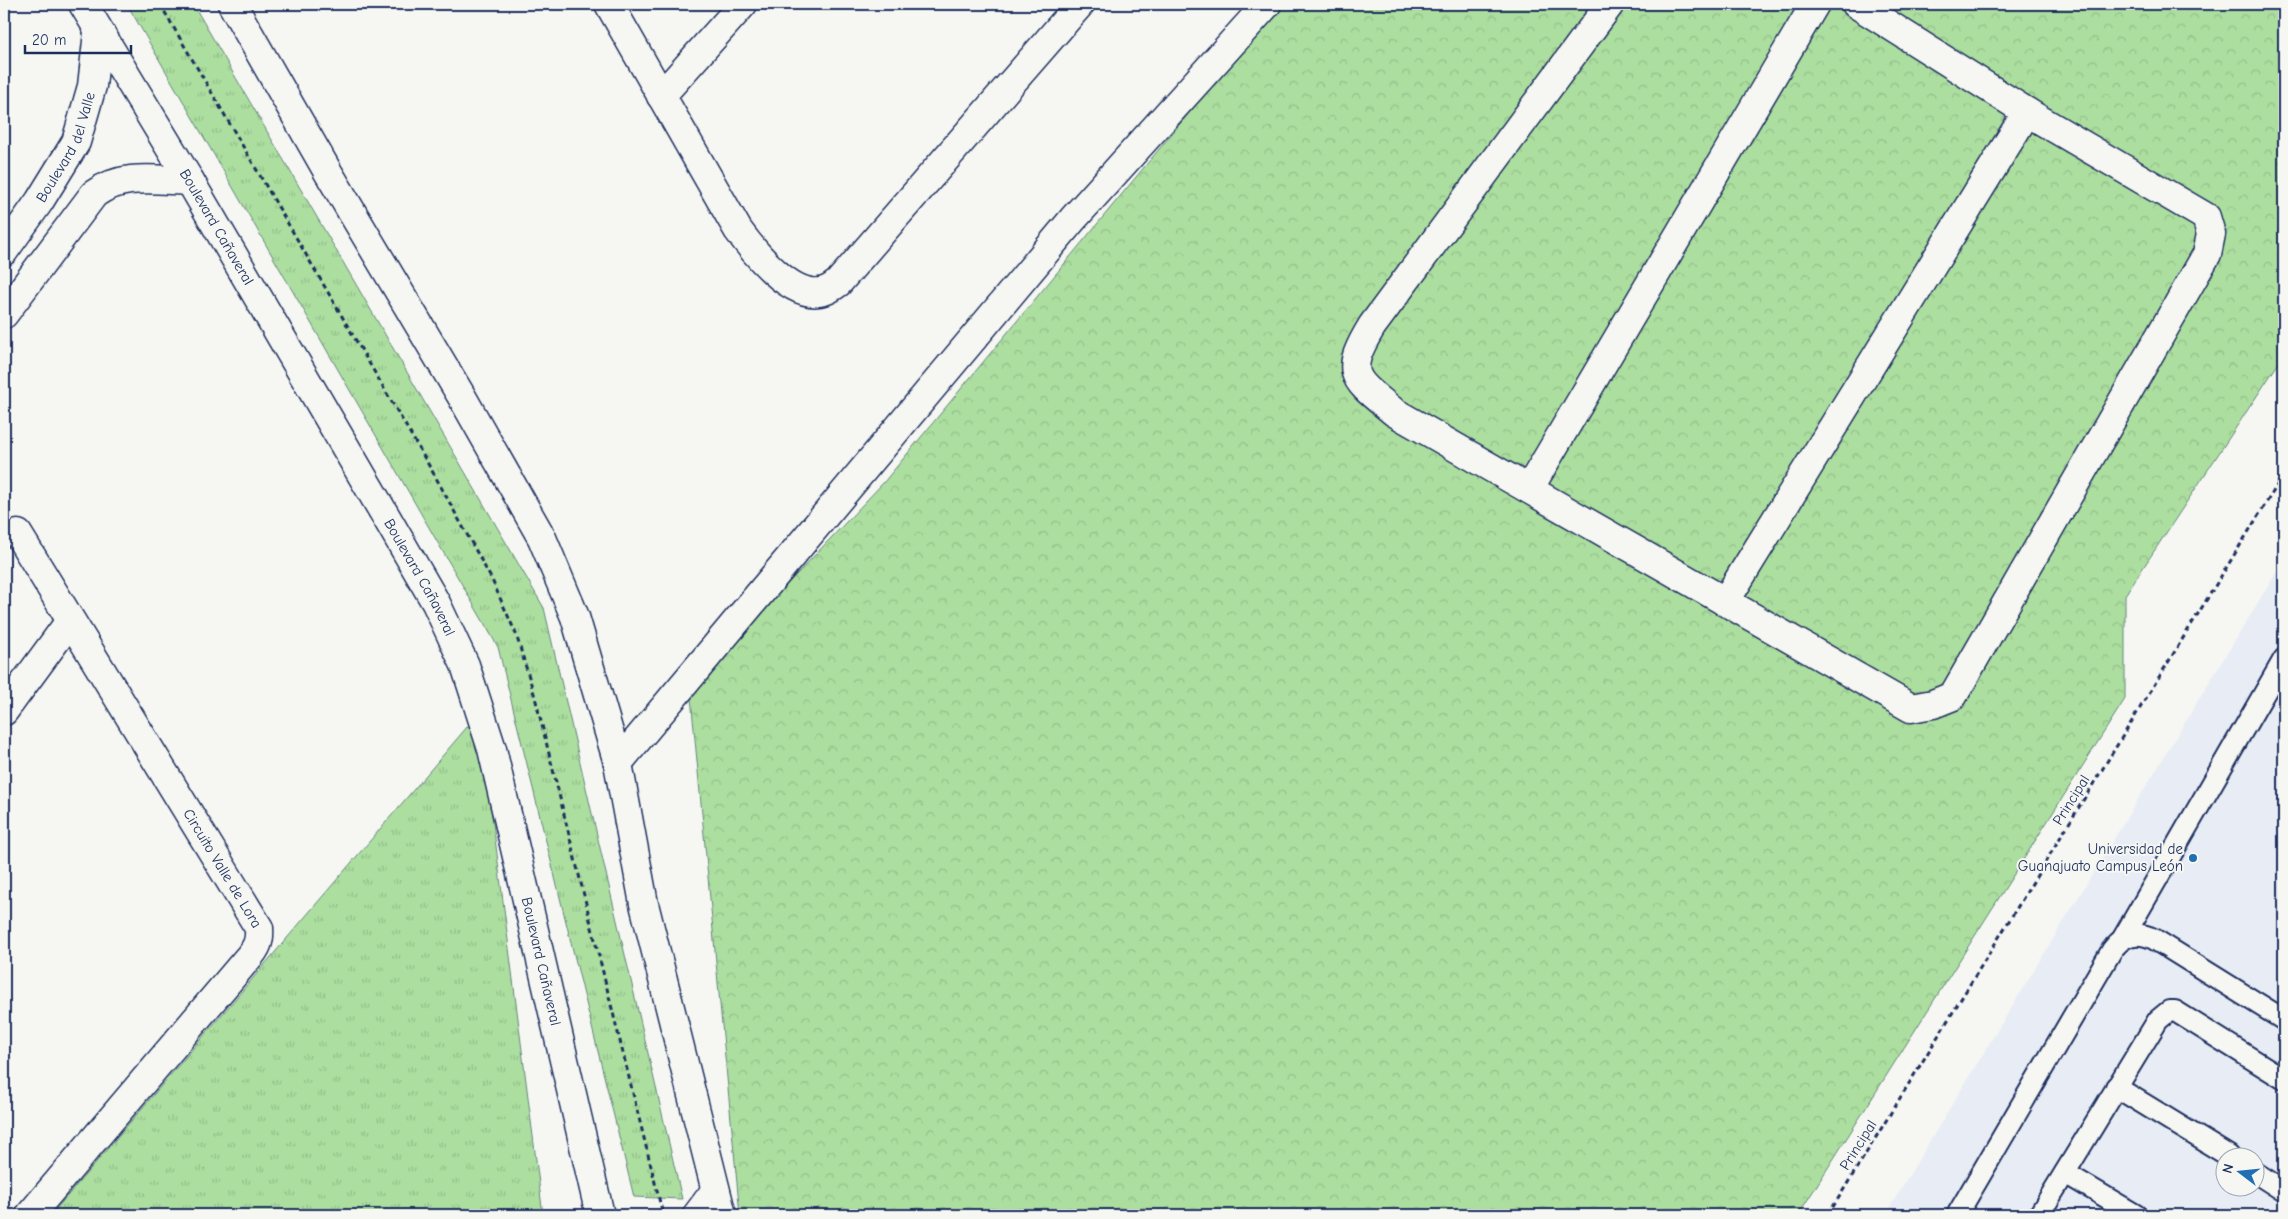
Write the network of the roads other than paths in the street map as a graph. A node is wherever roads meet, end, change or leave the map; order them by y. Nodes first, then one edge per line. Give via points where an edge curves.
1 (83, 4) edge
2 (232, 4) edge
3 (609, 4) edge
4 (742, 4) edge
5 (1080, 4) edge
6 (1267, 4) edge
7 (1610, 4) edge
8 (1815, 4) edge
9 (1856, 4) edge
10 (98, 32) junction
11 (661, 96) junction
12 (2027, 112) junction
13 (190, 181) junction
14 (4, 251) edge
15 (4, 314) edge
16 (1529, 489) junction
17 (18, 534) dead end
18 (1725, 602) junction
19 (70, 621) junction
20 (2284, 660) edge
21 (4, 711) edge
22 (618, 763) junction
23 (2123, 938) junction
24 (2284, 1020) edge
25 (2284, 1079) edge
26 (2116, 1087) junction
27 (2216, 1148) edge
28 (2065, 1173) junction
29 (2266, 1179) edge
30 (2284, 1191) edge
31 (719, 1203) edge
32 (603, 1210) edge
33 (30, 1215) edge
34 (697, 1215) edge
35 (1957, 1215) edge
36 (2038, 1215) edge
37 (2136, 1215) edge

1 - 10 street, Boulevard Cañaveral
2 - 22 street via 542,538 575,617
3 - 11 street
4 - 11 street
5 - 11 street via 838,283 825,291 802,289 786,281 754,252
6 - 22 street via 1074,219
7 - 16 street via 1372,326 1358,349 1354,369 1360,384 1394,412
8 - 16 street
9 - 12 street
10 - 13 street, Boulevard Cañaveral
10 - 14 street, Boulevard del Valle via 92,86 76,142
12 - 18 street
12 - 18 street via 2206,217 2211,234 2207,254 1953,696 1911,708
13 - 15 street via 124,180 94,194
13 - 32 street, Boulevard Cañaveral via 436,602 465,665 492,748
16 - 18 street
17 - 19 street, Circuito Valle de Lora
19 - 21 street
19 - 33 street, Circuito Valle de Lora via 260,928 260,937 252,953
20 - 23 lane
22 - 31 street via 644,904
23 - 24 lane via 2138,934 2154,939
23 - 35 lane via 2112,950
25 - 26 lane via 2175,1011 2169,1011 2158,1020
26 - 27 lane
26 - 28 lane
28 - 36 lane
28 - 37 lane
29 - 30 lane
31 - 34 street

